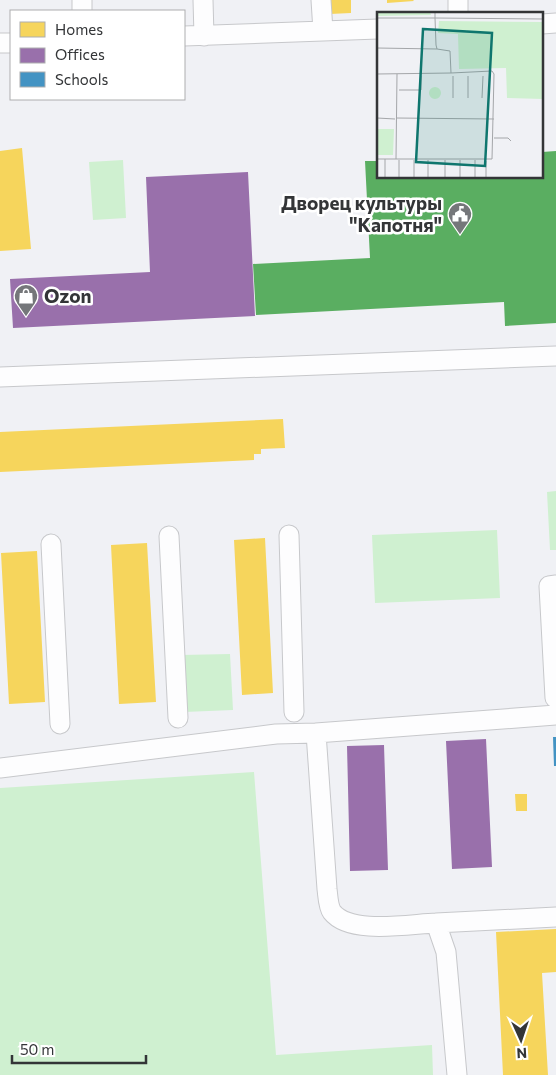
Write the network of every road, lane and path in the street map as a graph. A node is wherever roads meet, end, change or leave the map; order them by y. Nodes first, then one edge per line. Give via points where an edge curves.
1 (203, 0) edge
2 (321, 0) edge
3 (377, 29) edge
4 (323, 31) junction
5 (185, 36) edge
6 (204, 36) junction
7 (556, 356) edge
8 (0, 377) edge
9 (289, 535) dead end
10 (169, 536) dead end
11 (51, 544) dead end
12 (556, 585) edge
13 (556, 706) edge
14 (294, 712) dead end
15 (178, 718) dead end
16 (60, 724) dead end
17 (316, 733) junction
18 (0, 768) edge
19 (556, 917) edge
20 (436, 922) junction
21 (457, 1075) edge

1 - 6 street
2 - 4 street
3 - 4 street
4 - 6 street
5 - 6 street
7 - 8 street
9 - 14 street
10 - 15 street
11 - 16 street
12 - 13 street via 549,586
13 - 17 street
17 - 18 street via 276,734
17 - 20 street via 331,910 344,923 362,926
19 - 20 street
20 - 21 street via 446,952

